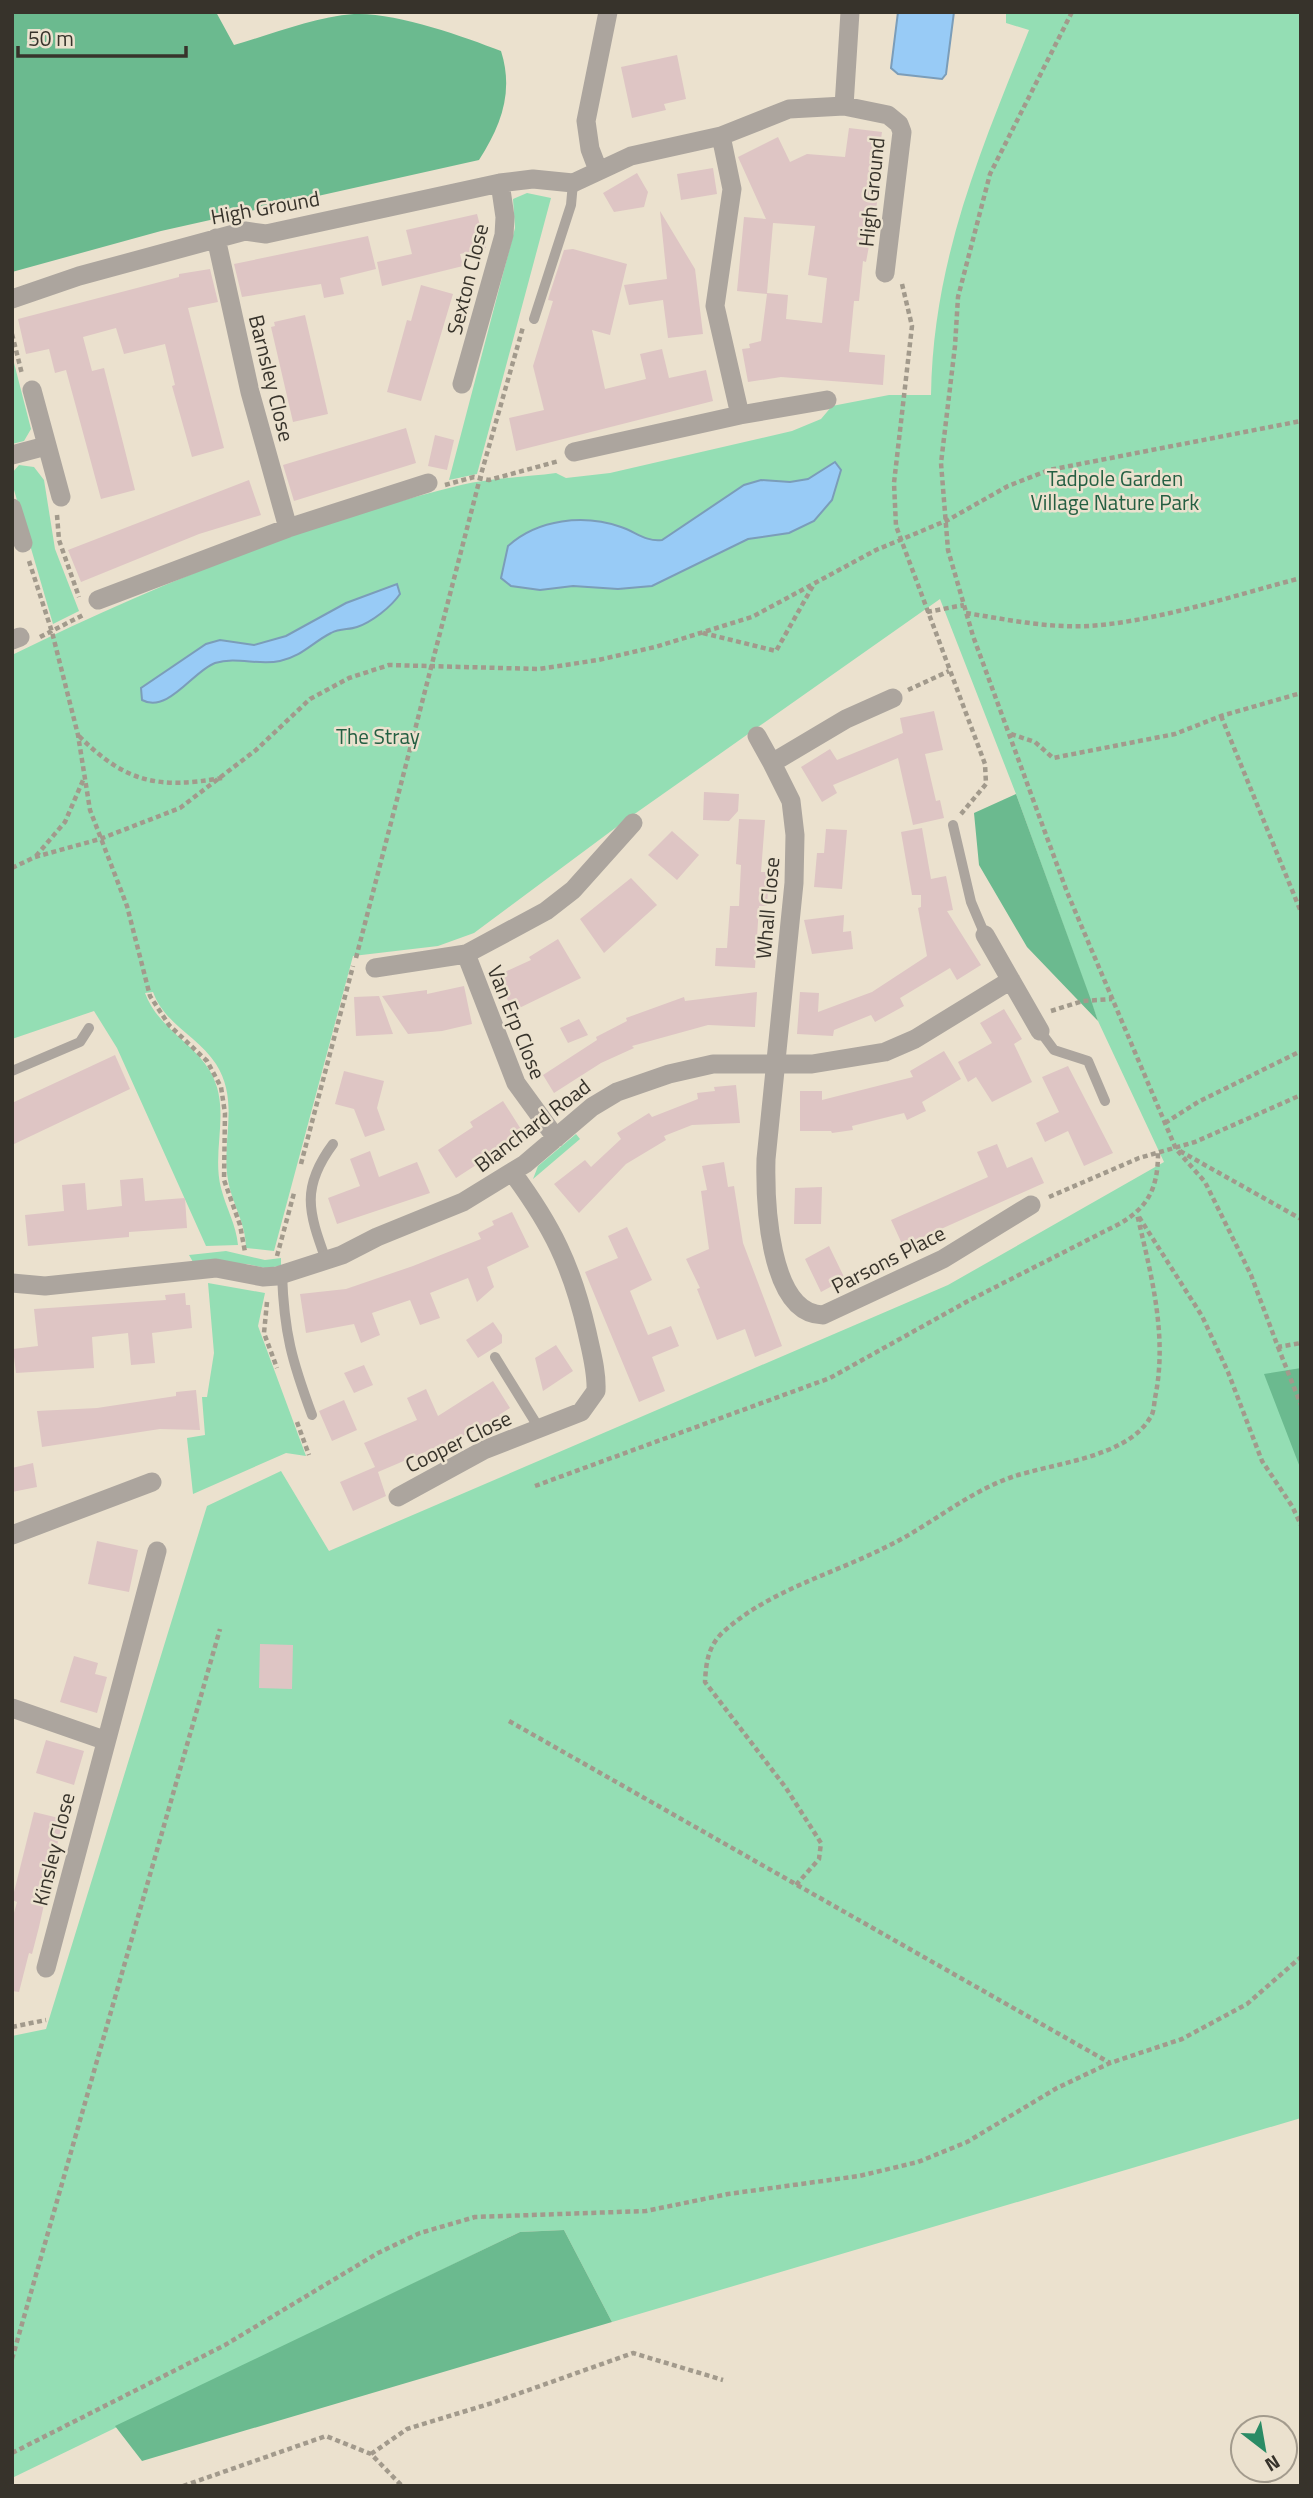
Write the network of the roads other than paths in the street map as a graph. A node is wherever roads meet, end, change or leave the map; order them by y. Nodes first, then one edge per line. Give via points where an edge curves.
1 (608, 12) edge
2 (850, 12) edge
3 (844, 106) junction
4 (721, 136) junction
5 (598, 170) junction
6 (500, 183) junction
7 (573, 183) junction
8 (216, 238) junction
9 (893, 275) road end
10 (12, 299) edge
11 (534, 319) dead end
12 (462, 384) dead end
13 (32, 390) road end
14 (827, 400) dead end
15 (740, 415) junction
16 (46, 446) junction
17 (574, 452) road end
18 (12, 456) edge
19 (428, 483) road end
20 (61, 497) road end
21 (12, 508) edge
22 (288, 528) junction
23 (23, 544) road end
24 (91, 607) road end
25 (893, 698) road end
26 (757, 736) dead end
27 (772, 763) junction
28 (633, 823) dead end
29 (953, 825) road end
30 (985, 935) joint
31 (466, 954) junction
32 (375, 968) dead end
33 (1011, 980) junction
34 (89, 1028) dead end
35 (1040, 1031) joint
36 (776, 1063) junction
37 (12, 1071) edge
38 (1105, 1101) dead end
39 (556, 1138) junction
40 (333, 1144) dead end
41 (512, 1172) junction
42 (1031, 1205) road end
43 (323, 1251) junction
44 (280, 1265) junction
45 (12, 1283) edge
46 (495, 1357) dead end
47 (312, 1415) dead end
48 (540, 1428) junction
49 (152, 1482) dead end
50 (398, 1497) dead end
51 (12, 1535) edge
52 (157, 1552) dead end
53 (12, 1709) edge
54 (104, 1740) junction
55 (46, 1968) dead end

1 - 5 street via 586,121
2 - 3 street
3 - 4 street, High Ground via 789,109
3 - 9 street, High Ground via 888,115 900,124
4 - 5 street, High Ground via 641,153
4 - 15 street via 732,189 715,306
5 - 7 street, High Ground
6 - 7 street, High Ground via 533,179
6 - 8 street, High Ground via 266,234 245,231
6 - 12 street, Sexton Close via 504,235
7 - 11 lane
8 - 10 street, High Ground
8 - 22 street, Barnsley Close via 250,393
13 - 16 street
14 - 15 street
15 - 17 street
16 - 18 street
16 - 20 street
19 - 22 street
21 - 23 street
22 - 24 street
25 - 27 street via 846,719
26 - 27 street, Whall Close
27 - 36 street, Whall Close via 795,818 794,883
28 - 31 street, Van Erp Close via 573,890 528,923
29 - 30 lane via 971,902
30 - 33 street
31 - 32 street, Van Erp Close
31 - 39 street, Van Erp Close via 510,1072
33 - 35 street
33 - 36 street, Blanchard Road via 915,1039 885,1052 828,1062
34 - 37 lane via 80,1042
35 - 38 lane via 1054,1050 1088,1061
36 - 39 street, Blanchard Road via 713,1064 656,1078 600,1101
36 - 42 street, Parsons Place via 766,1159 767,1218 780,1270 795,1302 805,1311 823,1315 841,1310 943,1258
39 - 41 street, Blanchard Road
40 - 43 lane via 311,1182 310,1202
41 - 43 street, Blanchard Road via 454,1206
41 - 48 street, Cooper Close via 549,1225 569,1265 596,1381 593,1397 581,1412
43 - 44 street, Blanchard Road
44 - 45 street, Blanchard Road via 263,1277 216,1268 45,1286
44 - 47 lane via 284,1327
46 - 48 lane, Cooper Close
48 - 50 street, Cooper Close via 484,1450
49 - 51 street
52 - 54 street, Kinsley Close
53 - 54 street
54 - 55 street, Kinsley Close

